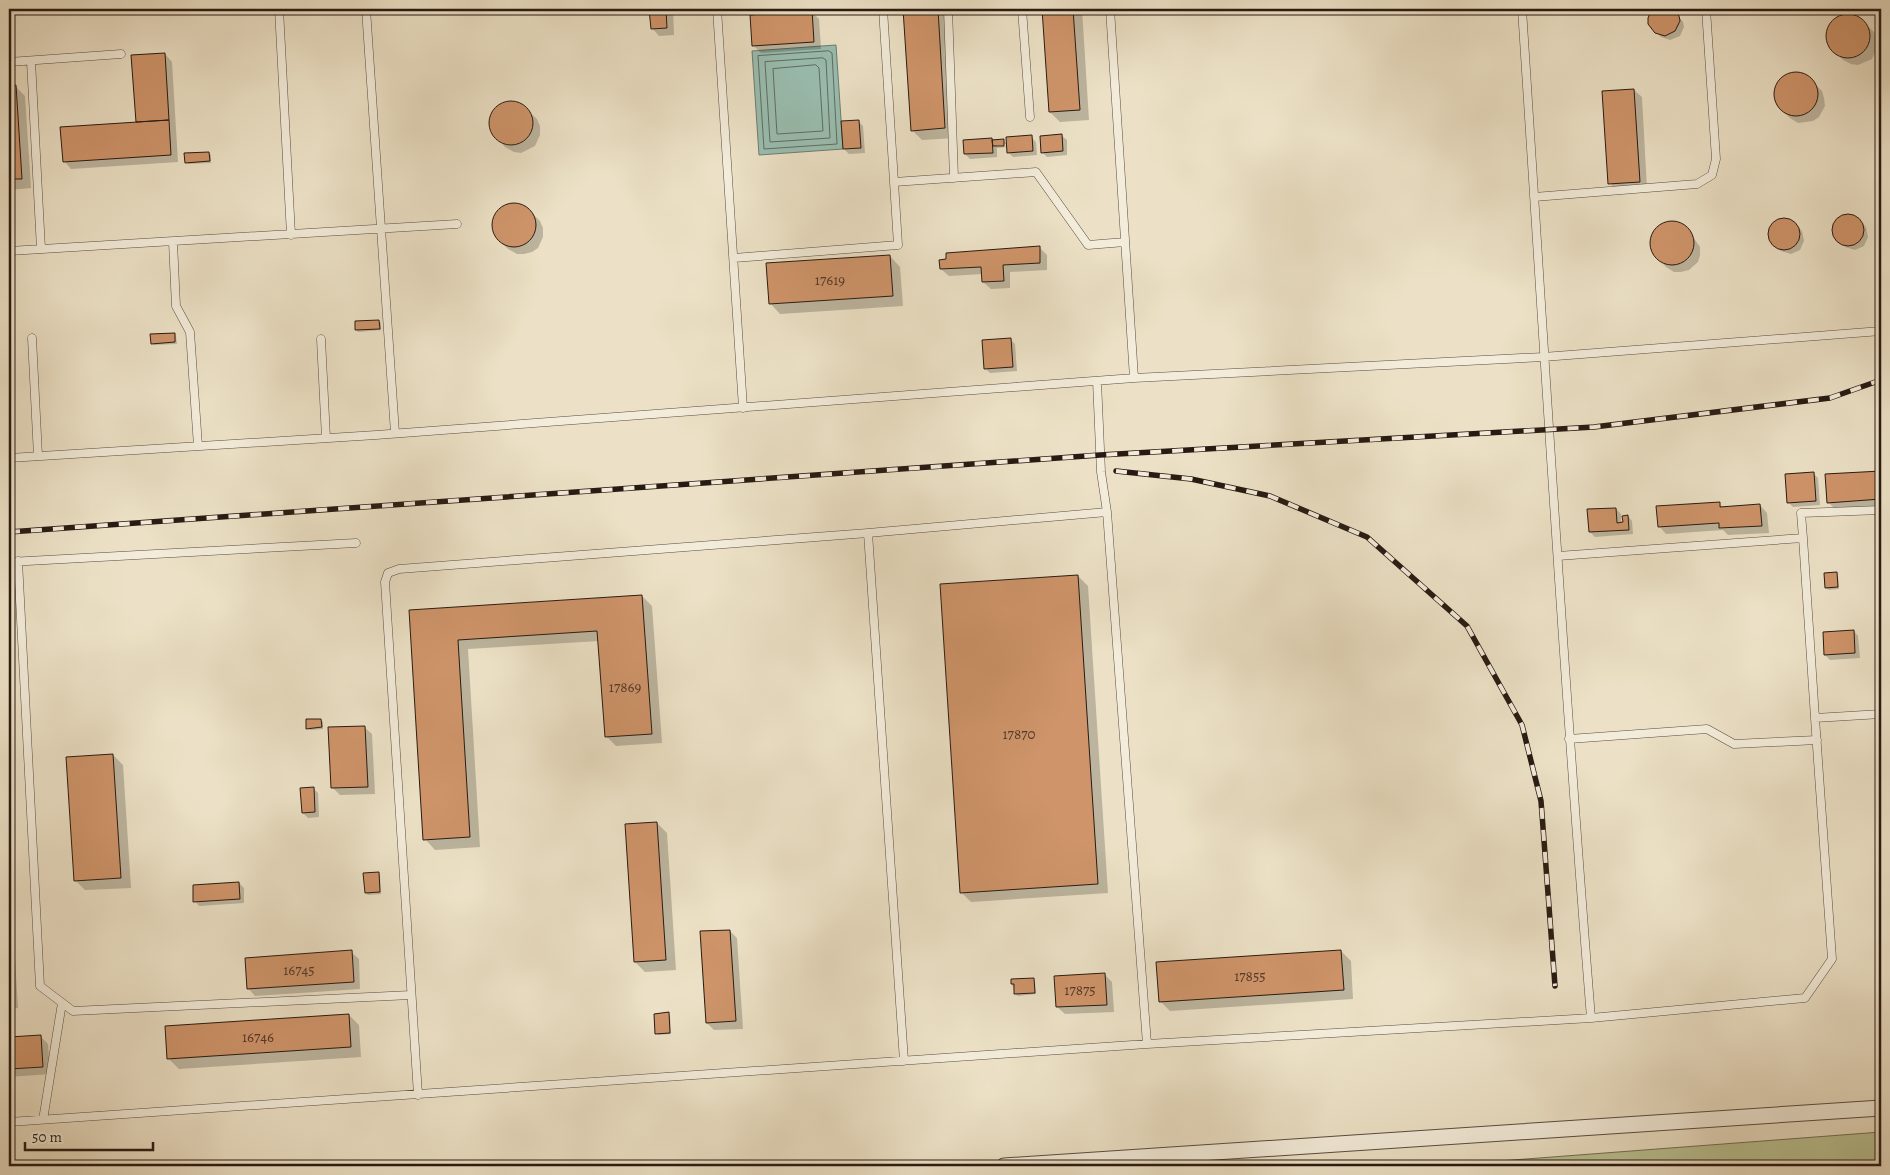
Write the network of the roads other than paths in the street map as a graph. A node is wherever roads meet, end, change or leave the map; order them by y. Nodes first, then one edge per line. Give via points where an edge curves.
1 (279, 9) edge
2 (366, 9) edge
3 (717, 9) edge
4 (883, 9) edge
5 (948, 9) edge
6 (1022, 9) edge
7 (1110, 9) edge
8 (1522, 9) edge
9 (1706, 9) edge
10 (121, 54) dead end
11 (31, 61) junction
12 (9, 62) edge
13 (1030, 117) dead end
14 (954, 178) junction
15 (894, 182) junction
16 (1534, 197) junction
17 (457, 224) dead end
18 (381, 229) junction
19 (291, 235) junction
20 (173, 242) junction
21 (1125, 242) junction
22 (41, 249) junction
23 (9, 251) edge
24 (734, 258) junction
25 (1881, 332) edge
26 (32, 338) dead end
27 (320, 339) dead end
28 (1543, 357) junction
29 (1134, 378) junction
30 (1097, 381) junction
31 (743, 408) junction
32 (395, 433) junction
33 (326, 438) junction
34 (198, 446) junction
35 (38, 456) junction
36 (9, 458) edge
37 (1881, 510) edge
38 (1107, 512) junction
39 (868, 533) junction
40 (1803, 538) junction
41 (356, 543) dead end
42 (1558, 556) junction
43 (18, 561) junction
44 (9, 562) edge
45 (1881, 714) edge
46 (1815, 718) junction
47 (1569, 739) junction
48 (1817, 740) junction
49 (411, 995) junction
50 (62, 1003) junction
51 (1591, 1018) junction
52 (1147, 1044) junction
53 (904, 1061) junction
54 (418, 1095) junction
55 (1881, 1108) edge
56 (42, 1120) junction
57 (9, 1122) edge
58 (1004, 1166) edge

1 - 19 lane
2 - 18 lane
3 - 24 lane
4 - 15 lane
5 - 14 lane
6 - 13 lane
7 - 21 lane
8 - 16 lane
9 - 16 lane via 1716,159 1712,175 1697,184
10 - 11 lane
11 - 12 lane
11 - 22 lane
14 - 15 lane
14 - 21 lane via 1036,172 1088,245
15 - 24 lane via 898,245
16 - 28 lane
17 - 18 lane
18 - 19 lane
18 - 32 lane
19 - 20 lane
20 - 22 lane
20 - 34 lane via 176,306 190,332
21 - 29 lane
22 - 23 lane
24 - 31 lane
25 - 28 lane
26 - 35 lane
27 - 33 lane
28 - 29 lane
28 - 42 lane
29 - 30 lane
30 - 31 lane
30 - 38 lane via 1101,472
31 - 32 lane
32 - 33 lane
33 - 34 lane
34 - 35 lane
35 - 36 lane
37 - 40 lane via 1801,513
38 - 39 lane
38 - 52 lane
39 - 49 lane via 400,569 388,573 386,592
39 - 53 lane
40 - 42 lane
40 - 46 lane
41 - 43 lane
42 - 47 lane
43 - 44 lane
43 - 50 lane via 40,986
45 - 46 lane
46 - 48 lane
47 - 48 lane via 1706,729 1734,744
47 - 51 lane
48 - 51 lane via 1832,959 1805,998
49 - 50 lane via 73,1011
49 - 54 lane
50 - 56 lane
51 - 52 lane
52 - 53 lane
53 - 54 lane
54 - 56 lane
55 - 58 street
56 - 57 lane

